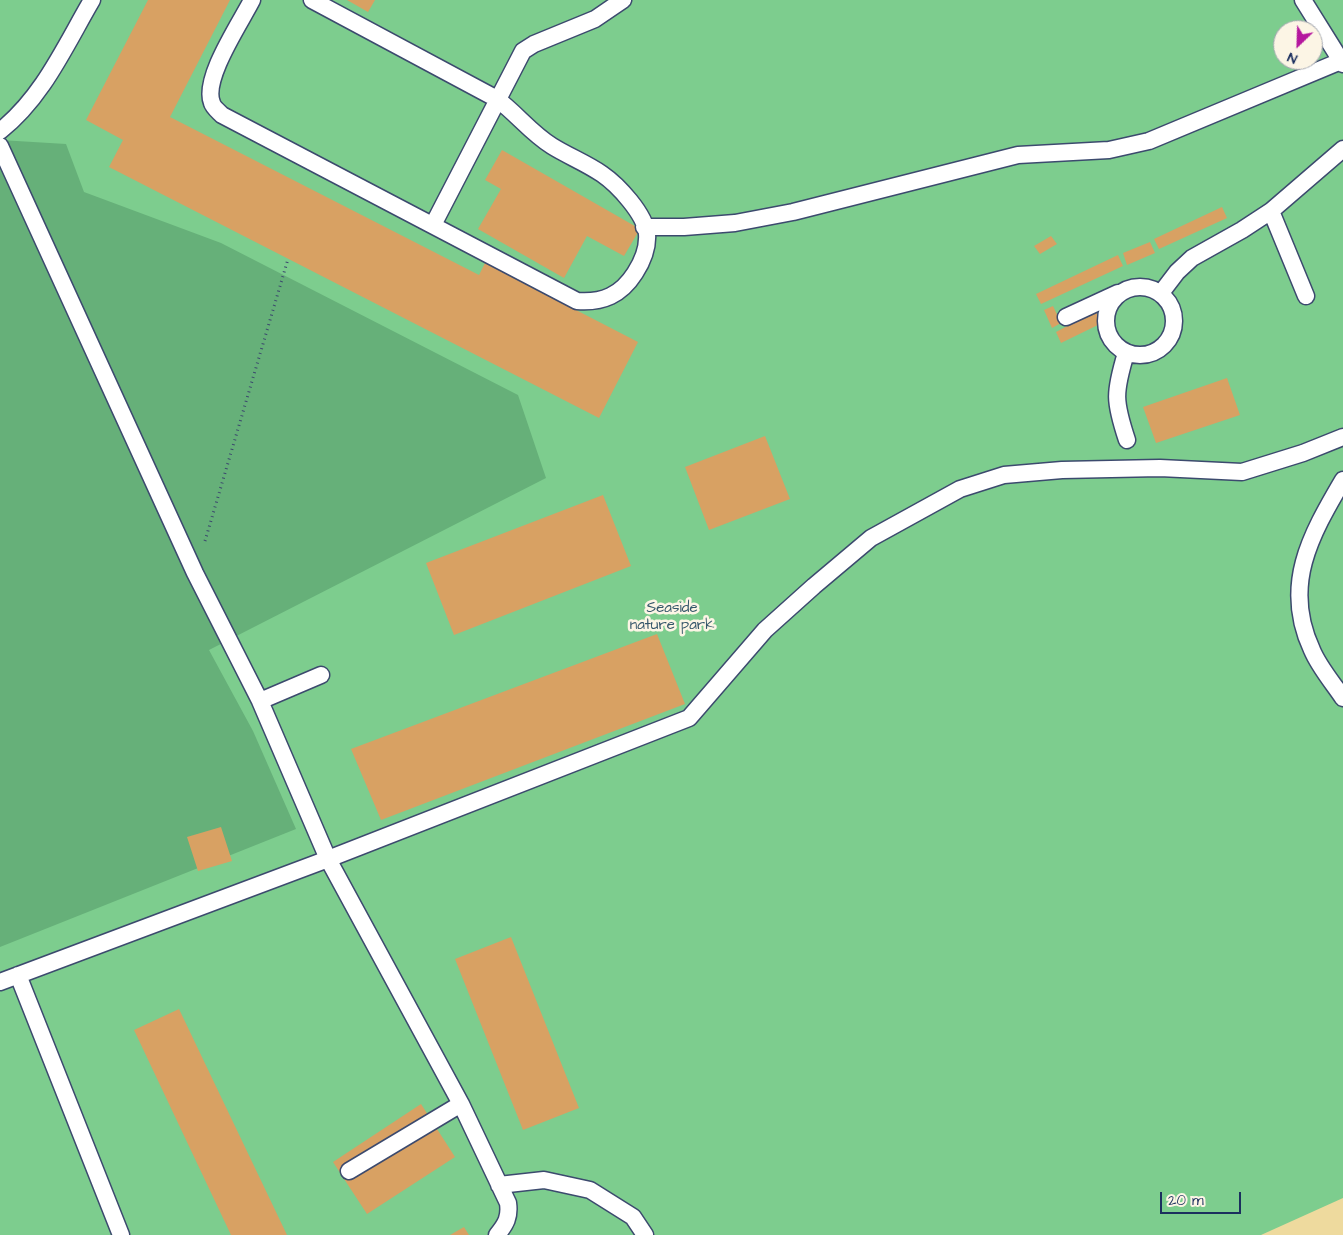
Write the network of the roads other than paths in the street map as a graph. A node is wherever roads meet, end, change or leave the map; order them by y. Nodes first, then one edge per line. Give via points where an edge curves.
1 (92, 0) edge
2 (252, 0) edge
3 (312, 0) edge
4 (622, 0) edge
5 (1303, 0) edge
6 (1342, 63) edge
7 (497, 99) junction
8 (0, 131) edge
9 (0, 146) edge
10 (1343, 150) edge
11 (1270, 211) junction
12 (433, 225) junction
13 (644, 227) junction
14 (1127, 289) junction
15 (1161, 293) junction
16 (1306, 296) dead end
17 (1066, 317) dead end
18 (1126, 353) junction
19 (1343, 437) edge
20 (1127, 440) dead end
21 (1343, 480) edge
22 (321, 675) dead end
23 (1343, 698) edge
24 (260, 701) junction
25 (328, 859) junction
26 (18, 975) junction
27 (0, 982) edge
28 (461, 1104) junction
29 (349, 1170) dead end
30 (499, 1185) junction
31 (121, 1235) edge
32 (497, 1235) edge
33 (645, 1235) edge

1 - 8 lane via 40,89
2 - 12 lane via 216,70 210,89 212,104 222,115
3 - 7 lane
4 - 7 lane via 595,20 534,44 524,52
5 - 6 lane
6 - 13 lane via 1149,142 1109,150 1018,155 793,212 735,223
7 - 12 lane
7 - 13 lane via 551,146 602,174 622,192 639,214
9 - 24 lane via 195,573
10 - 11 lane
11 - 15 lane via 1192,258
11 - 16 lane
12 - 13 lane via 577,301 596,302 617,293 630,282 641,265 646,250
14 - 15 lane via 1150,288
14 - 17 lane
14 - 18 lane via 1110,304 1107,321 1110,338
15 - 18 lane via 1174,312 1172,334 1153,352
18 - 20 lane via 1115,396
19 - 25 lane via 1242,472 1160,468 1062,470 1004,475 960,489 871,538 814,586 765,630 689,718
21 - 23 lane via 1304,555 1298,591 1300,618 1312,651
22 - 24 lane
24 - 25 lane
25 - 26 lane
25 - 28 lane
26 - 27 lane
26 - 31 lane
28 - 29 lane
28 - 30 lane
30 - 32 lane via 509,1212 506,1224
30 - 33 lane via 544,1180 590,1190 633,1217

